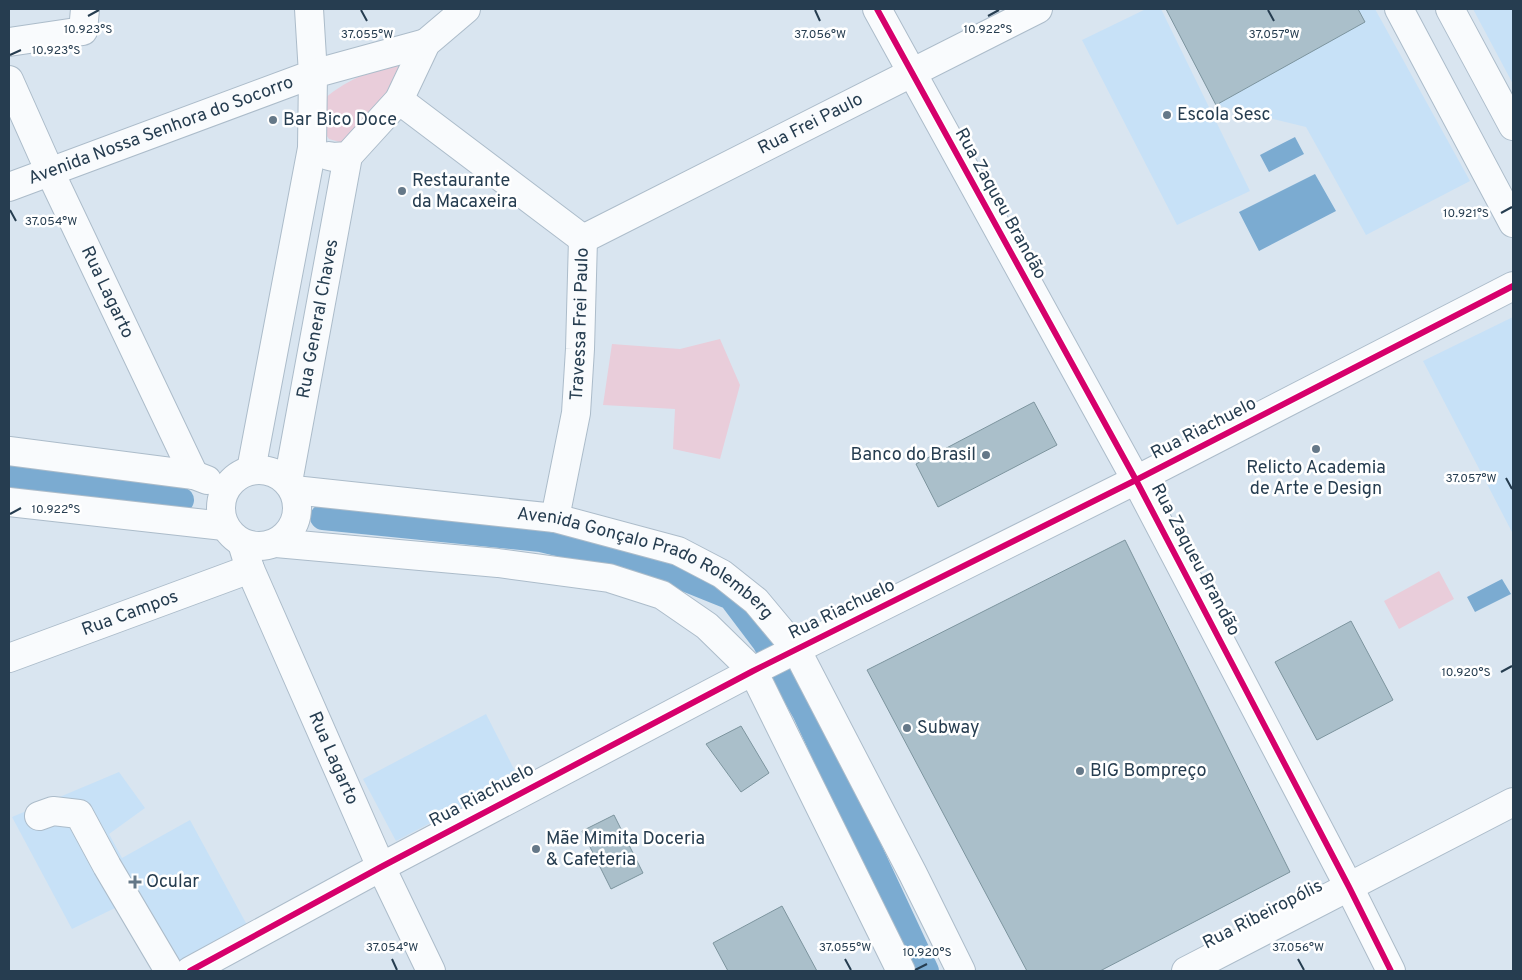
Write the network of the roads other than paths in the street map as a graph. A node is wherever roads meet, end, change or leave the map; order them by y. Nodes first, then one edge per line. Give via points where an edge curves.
1 (85, 9) edge
2 (309, 9) edge
3 (466, 9) edge
4 (876, 9) edge
5 (1038, 9) edge
6 (1399, 9) edge
7 (1450, 9) edge
8 (9, 42) edge
9 (426, 43) junction
10 (911, 73) junction
11 (313, 74) junction
12 (9, 80) edge
13 (399, 100) junction
14 (1513, 126) edge
15 (312, 148) junction
16 (348, 156) junction
17 (50, 172) junction
18 (9, 187) edge
19 (1513, 223) edge
20 (582, 239) junction
21 (1513, 286) edge
22 (9, 451) edge
23 (251, 470) junction
24 (194, 475) junction
25 (1136, 480) junction
26 (291, 486) junction
27 (226, 487) junction
28 (9, 502) edge
29 (555, 518) junction
30 (233, 534) junction
31 (276, 543) junction
32 (250, 569) junction
33 (9, 658) edge
34 (775, 660) junction
35 (1513, 802) edge
36 (39, 816) dead end
37 (381, 867) junction
38 (1349, 887) junction
39 (169, 971) edge
40 (190, 971) edge
41 (431, 971) edge
42 (901, 971) edge
43 (961, 971) edge
44 (1186, 971) edge
45 (1391, 971) edge

1 - 8 street via 83,31
2 - 11 street
3 - 9 street
4 - 10 street, Rua Zaqueu Brandão
5 - 10 street, Rua Frei Paulo
6 - 19 street
7 - 14 street
9 - 11 street, Avenida Nossa Senhora do Socorro
9 - 13 street
10 - 20 street, Rua Frei Paulo
10 - 25 street, Rua Zaqueu Brandão
11 - 15 street, Rua General Chaves
11 - 17 street, Avenida Nossa Senhora do Socorro
12 - 17 street, Rua Lagarto
13 - 16 street
13 - 20 street, Travessa Frei Paulo
15 - 16 street via 333,157
15 - 23 street, Rua General Chaves
16 - 26 street, Rua General Chaves
17 - 18 street, Avenida Nossa Senhora do Socorro
17 - 24 street, Rua Lagarto
20 - 29 street, Travessa Frei Paulo via 576,412
21 - 25 street, Rua Riachuelo
22 - 24 street
23 - 26 street via 271,471
23 - 27 street via 237,476
24 - 27 street
25 - 34 street, Rua Riachuelo
25 - 38 street, Rua Zaqueu Brandão
26 - 29 street, Avenida Gonçalo Prado Rolemberg
26 - 31 street via 298,504 296,520 289,534
27 - 30 street via 220,506
28 - 30 street
29 - 34 street, Avenida Gonçalo Prado Rolemberg via 678,551 722,574 756,601
30 - 31 street via 259,547
30 - 32 street, Rua Lagarto
31 - 34 street, Avenida Gonçalo Prado Rolemberg via 498,563 609,578 662,595 707,626
32 - 33 street, Rua Campos
32 - 37 street, Rua Lagarto
34 - 37 street, Rua Riachuelo
34 - 42 street, Avenida Gonçalo Prado Rolemberg
34 - 43 street, Avenida Gonçalo Prado Rolemberg via 908,865
35 - 38 street, Rua Ribeiropólis
36 - 39 street via 53,811 79,814
37 - 40 street, Rua Riachuelo
37 - 41 street, Rua Lagarto
38 - 44 street, Rua Ribeiropólis
38 - 45 street, Rua Zaqueu Brandão

